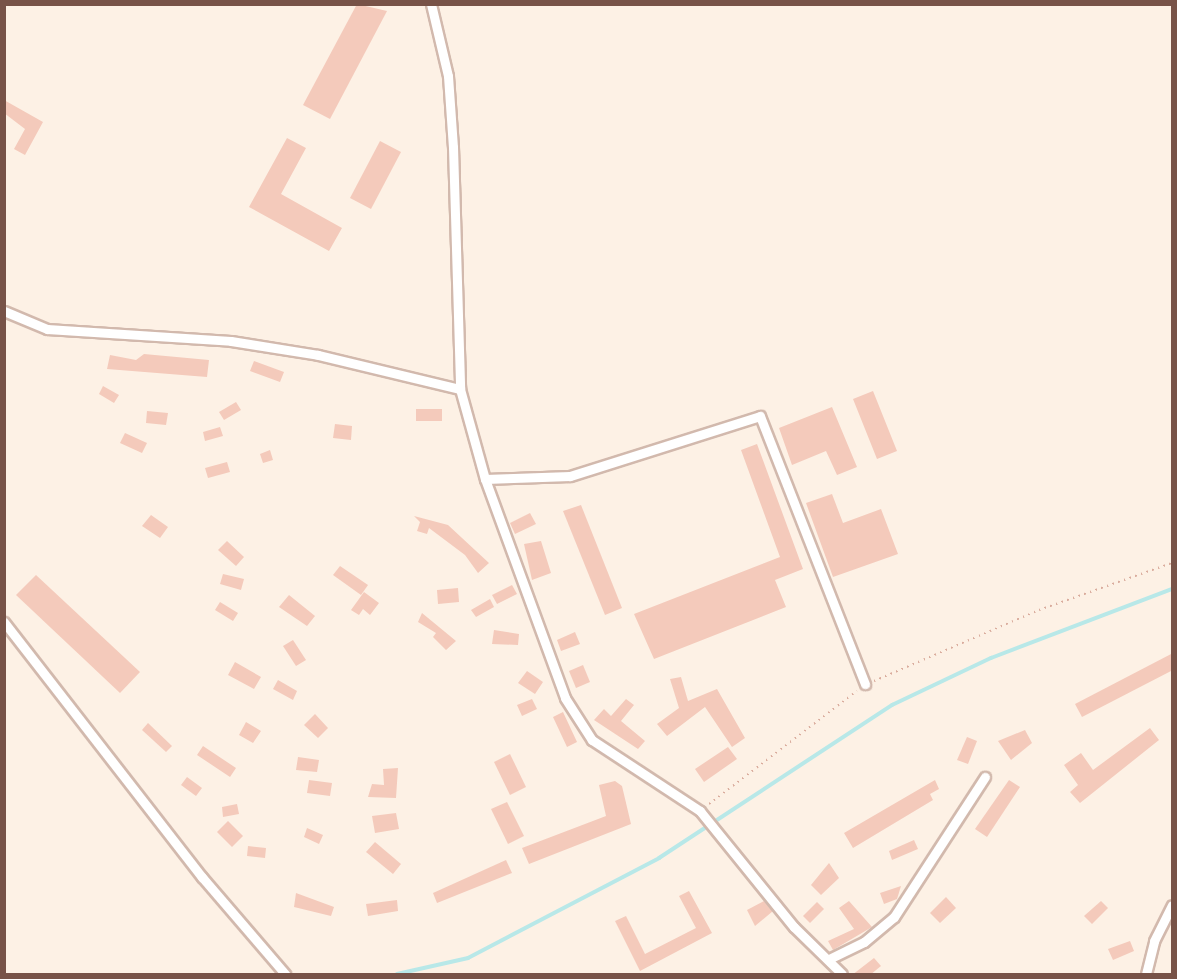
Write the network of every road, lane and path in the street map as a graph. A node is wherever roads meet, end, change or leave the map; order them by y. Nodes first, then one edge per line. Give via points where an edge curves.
1 (431, 4) edge
2 (4, 311) edge
3 (460, 389) junction
4 (485, 479) junction
5 (1173, 563) edge
6 (4, 622) edge
7 (865, 684) junction
8 (985, 777) dead end
9 (700, 811) junction
10 (1173, 905) edge
11 (829, 959) junction
12 (285, 975) edge
13 (842, 975) edge
14 (1146, 975) edge

1 - 3 street via 448,76
2 - 3 street via 47,329 231,341
3 - 4 street
4 - 7 street via 570,476 760,416
4 - 9 street via 575,721 592,740
5 - 7 path via 1039,610
6 - 12 street
7 - 9 path via 812,730 759,763
8 - 11 street via 894,917 864,942
9 - 11 street via 794,927
10 - 14 street via 1154,941
11 - 13 street

